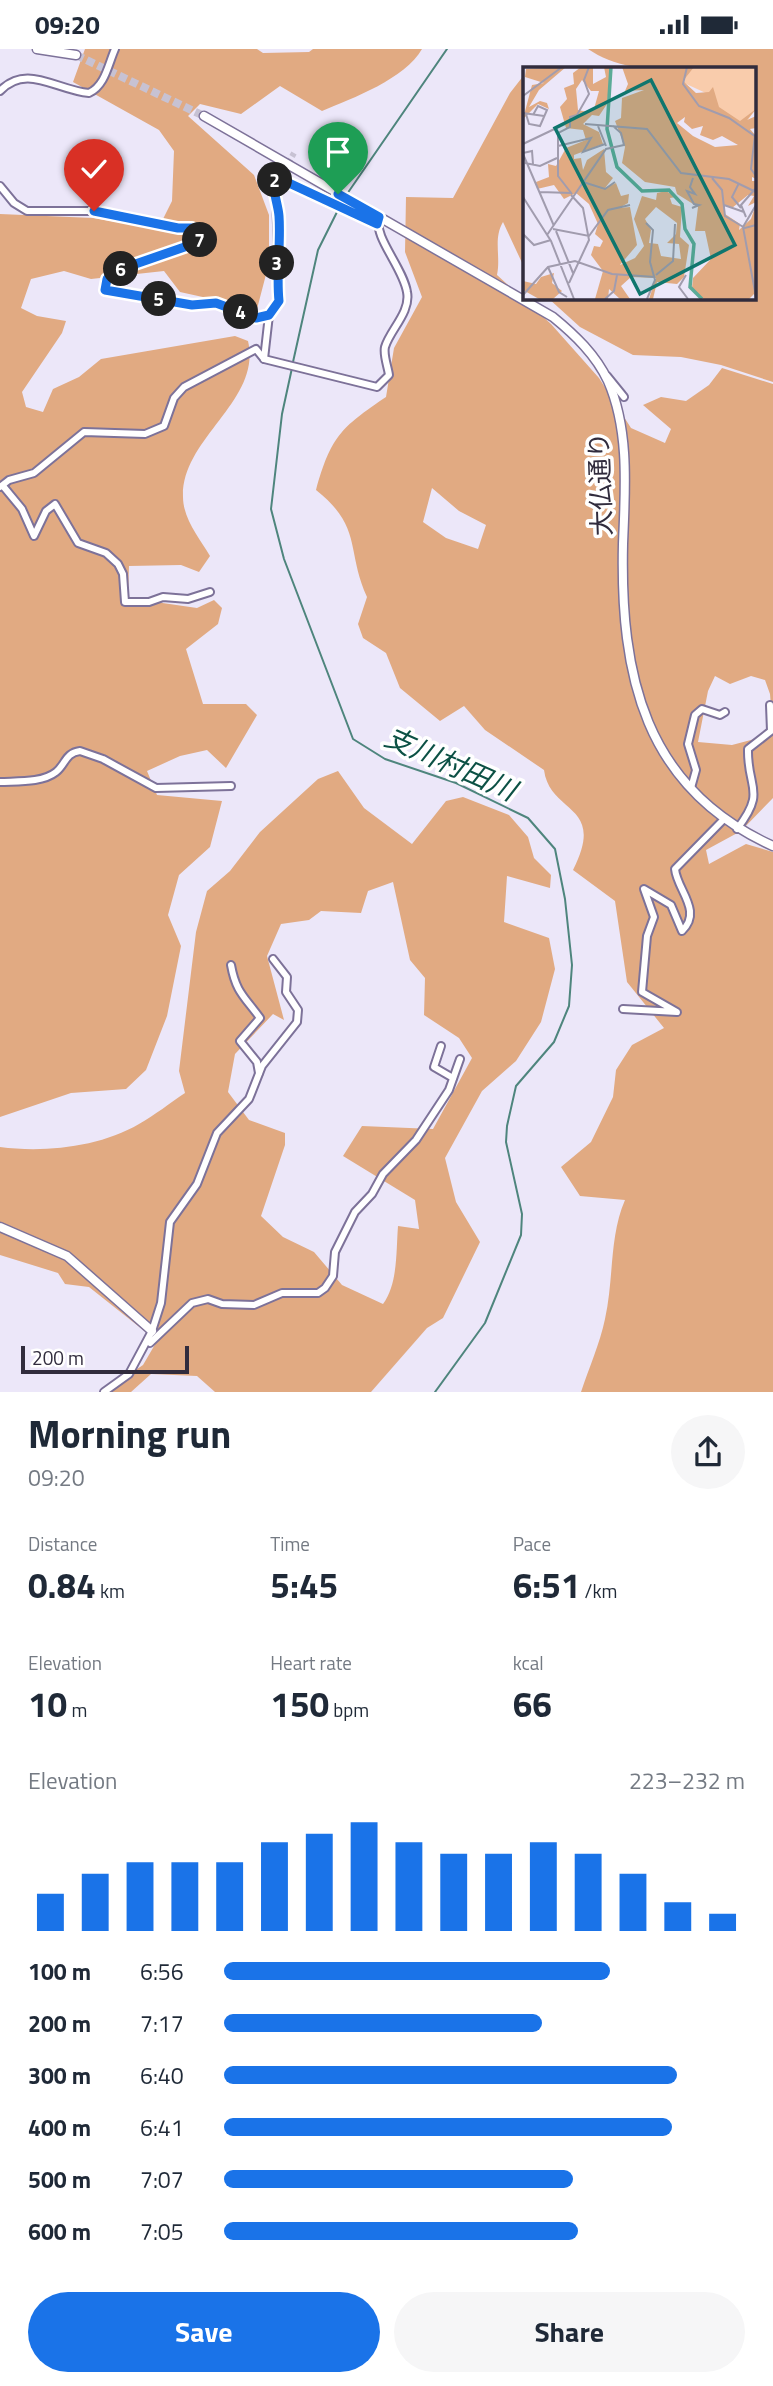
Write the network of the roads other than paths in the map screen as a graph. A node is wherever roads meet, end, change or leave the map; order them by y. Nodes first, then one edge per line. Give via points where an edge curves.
1 (37, 49) edge
2 (115, 49) edge
3 (76, 55) dead end
4 (0, 91) edge
5 (204, 116) tunnel mouth
6 (283, 172) tunnel mouth
7 (276, 177) junction
8 (0, 186) edge
9 (378, 220) junction
10 (269, 315) junction
11 (264, 359) junction
12 (605, 376) junction
13 (624, 397) dead end
14 (1, 486) edge
15 (210, 592) dead end
16 (770, 705) dead end
17 (725, 712) dead end
18 (0, 782) edge
19 (231, 786) dead end
20 (691, 788) junction
21 (724, 819) junction
22 (737, 829) junction
23 (773, 846) edge
24 (273, 959) dead end
25 (231, 965) dead end
26 (623, 1009) dead end
27 (441, 1046) dead end
28 (460, 1059) dead end
29 (259, 1075) junction
30 (453, 1078) junction
31 (0, 1227) edge
32 (152, 1331) junction
33 (144, 1350) junction
34 (104, 1392) edge

1 - 3 street
2 - 4 street via 101,83 89,93 23,76
5 - 9 street, 大仏通り
6 - 7 street
7 - 9 street
7 - 10 street via 279,301
8 - 10 street via 27,211 94,211 199,232 199,242 121,269 107,279 105,290 192,305 216,303 256,318
9 - 11 street via 379,234 396,260 408,293 385,348 386,380 377,387
9 - 12 street, 大仏通り via 553,317 588,350
10 - 11 street
11 - 14 street via 256,349 184,387 174,398 164,426 155,431 84,432 34,473
12 - 13 street
12 - 20 street, 大仏通り via 623,442 625,645 632,679 663,753
14 - 15 street via 22,509 34,536 46,511 55,504 78,543 106,553 118,563 125,602 188,599
16 - 22 street via 771,731 747,749 755,798
17 - 20 street via 720,716 702,709 695,715 688,744 696,770
18 - 19 street via 46,777 57,772 67,756 80,751 156,788
20 - 21 street, 大仏通り
21 - 22 street, 大仏通り
21 - 26 street via 676,869 689,905 685,929 682,931 671,905 644,889 654,917 647,936 642,992 677,1012
22 - 23 street, 大仏通り
24 - 29 street via 287,977 286,992 299,1014 298,1022
25 - 29 street via 242,999 260,1018 240,1041 257,1062
27 - 30 street via 434,1067
28 - 30 street
29 - 32 street via 249,1099 217,1133 197,1184 170,1222 161,1303
30 - 33 street via 416,1140 355,1212 335,1252 333,1276 325,1288 318,1293 282,1293 254,1305 208,1299 192,1303
31 - 32 street via 67,1256
32 - 33 street
33 - 34 street via 129,1374

